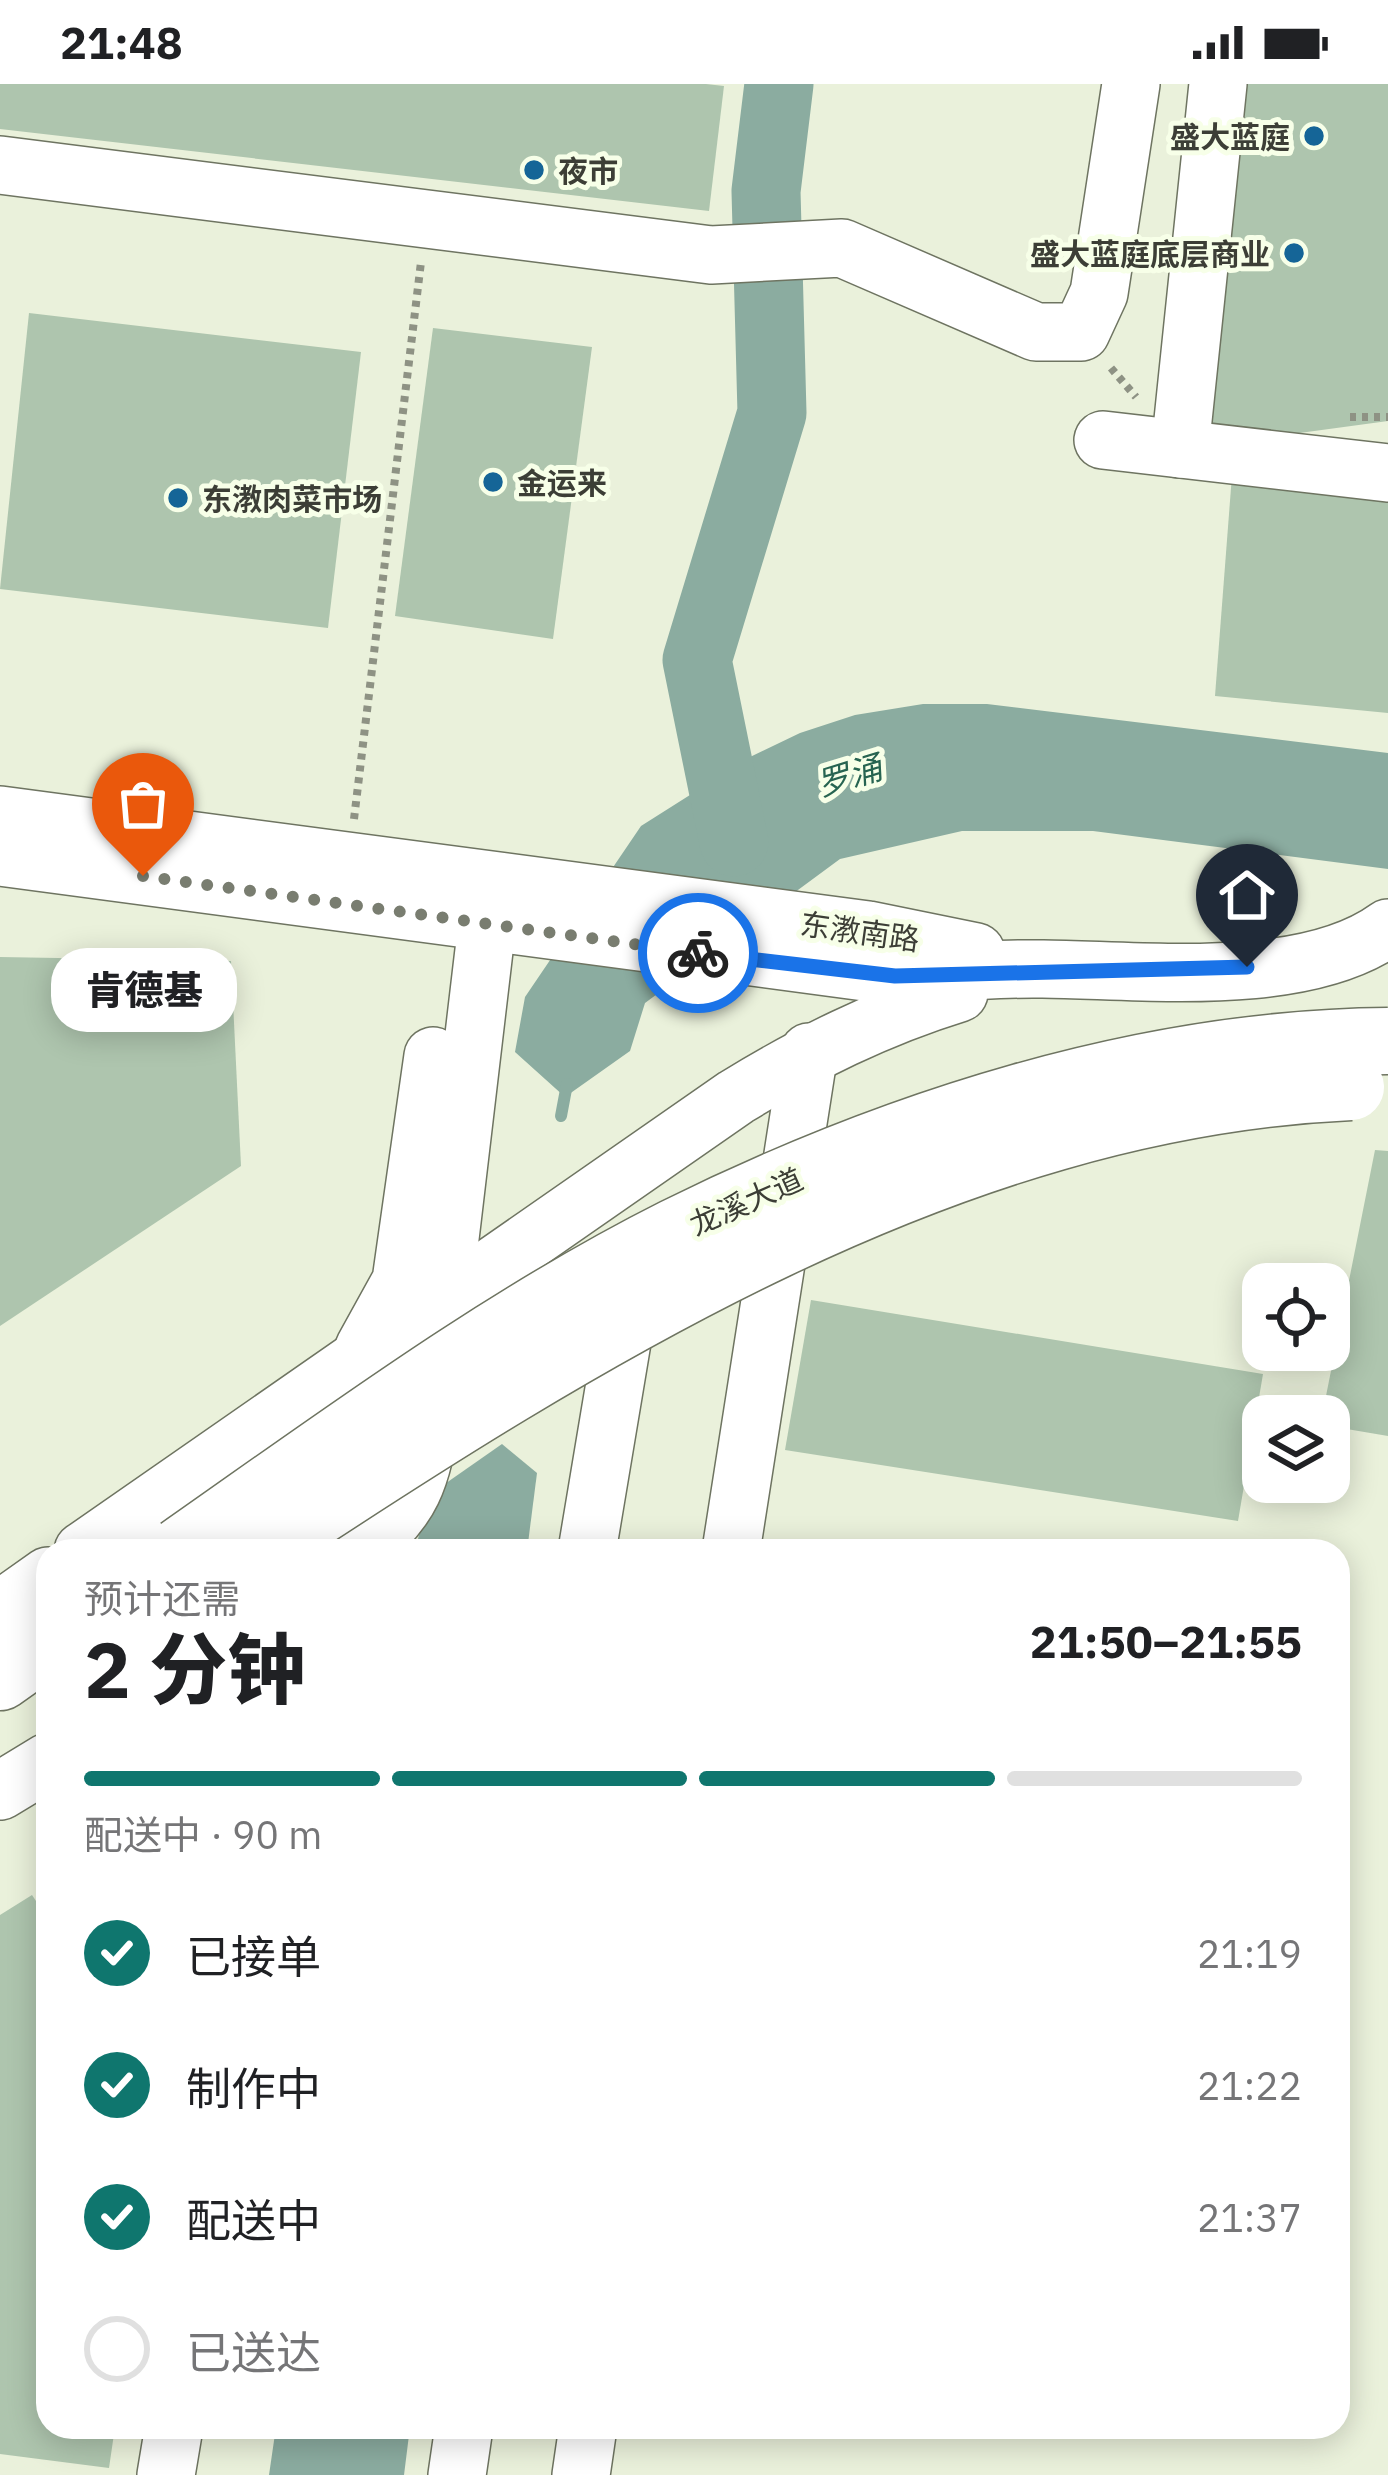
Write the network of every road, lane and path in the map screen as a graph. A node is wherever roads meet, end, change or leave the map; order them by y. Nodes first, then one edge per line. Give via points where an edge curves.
1 (1131, 84) edge
2 (1218, 84) edge
3 (0, 165) edge
4 (426, 219) junction
5 (1081, 332) junction
6 (1103, 440) dead end
7 (1180, 449) junction
8 (1388, 473) edge
9 (0, 815) edge
10 (0, 857) edge
11 (349, 862) junction
12 (507, 910) junction
13 (1388, 928) edge
14 (1037, 968) junction
15 (1388, 1041) edge
16 (809, 1052) junction
17 (1388, 1085) edge
18 (653, 1154) junction
19 (442, 1300) junction
20 (358, 1356) junction
21 (100, 1539) edge
22 (197, 1539) edge
23 (275, 1539) edge
24 (356, 1539) edge
25 (371, 1539) edge
26 (589, 1539) edge
27 (733, 1539) edge
28 (36, 1584) edge
29 (0, 1610) edge
30 (36, 1652) edge
31 (0, 1677) edge
32 (36, 1701) edge
33 (0, 1726) edge
34 (36, 1769) edge
35 (0, 1791) edge
36 (172, 2439) edge
37 (462, 2439) edge
38 (586, 2439) edge
39 (166, 2475) edge
40 (457, 2475) edge
41 (580, 2475) edge

1 - 5 street via 1099,293
2 - 7 street
3 - 4 street
4 - 5 street via 711,255 842,248 1036,332
4 - 11 path
5 - 7 path
6 - 7 street
7 - 8 street
9 - 11 street, 东漖南路
10 - 12 street, 东漖南路
11 - 12 street, 东漖南路
12 - 14 street, 东漖南路 via 789,942 947,944
12 - 19 street
12 - 20 street via 400,1281
13 - 14 street via 1340,954 1277,964
14 - 16 street via 887,1015
15 - 22 main road, 龙溪大道, bridge via 1209,1056 1103,1078 858,1151 674,1233 460,1358
16 - 18 street
16 - 27 street
17 - 23 main road, 龙溪大道, bridge via 1195,1107 1071,1135 775,1242 455,1420
18 - 19 street
18 - 26 street
19 - 20 street
19 - 25 street via 422,1480
20 - 21 street
20 - 24 street via 378,1392 384,1451 373,1510
28 - 29 street
30 - 31 main road
32 - 33 main road
34 - 35 street
36 - 39 street
37 - 40 street
38 - 41 street

